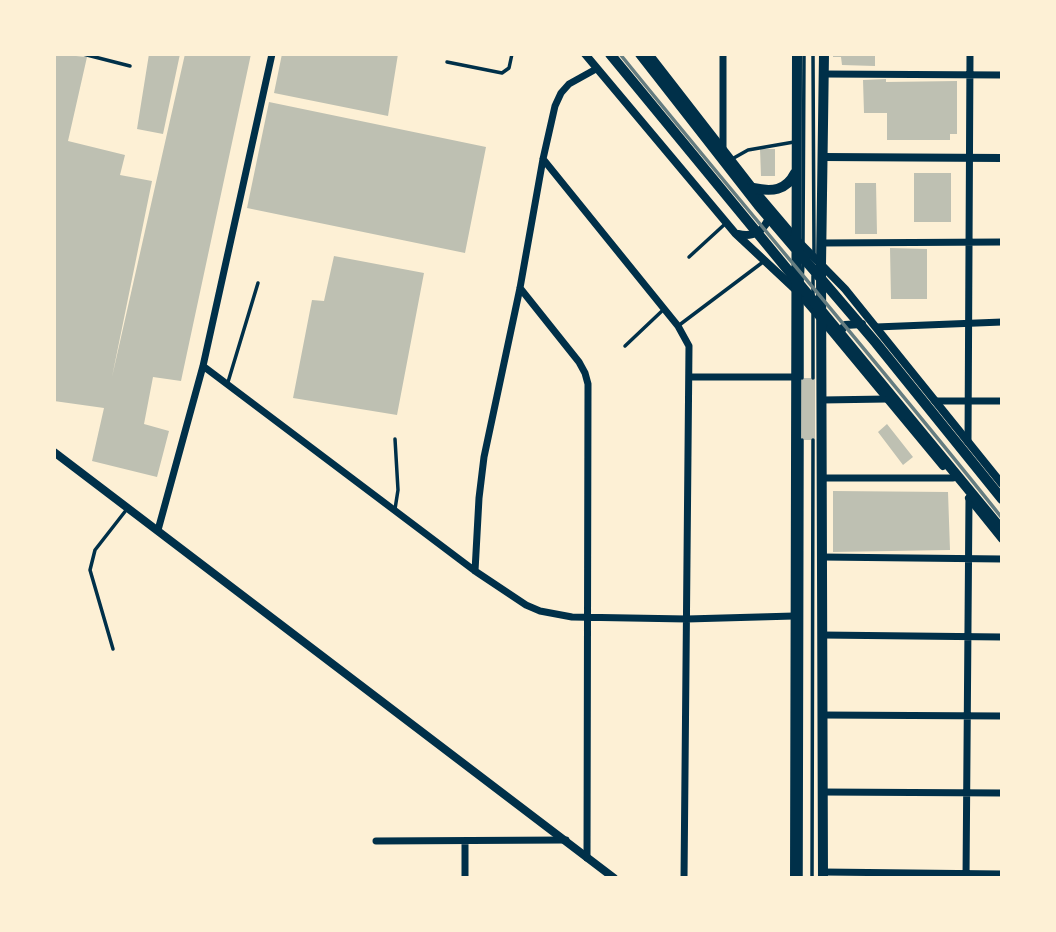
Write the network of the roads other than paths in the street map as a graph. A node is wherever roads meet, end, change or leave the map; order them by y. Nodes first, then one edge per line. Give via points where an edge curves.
1 (83, 54) edge
2 (272, 54) edge
3 (512, 54) edge
4 (585, 54) edge
5 (610, 54) edge
6 (647, 54) edge
7 (723, 54) edge
8 (797, 54) edge
9 (804, 54) edge
10 (813, 54) edge
11 (824, 54) edge
12 (970, 54) edge
13 (447, 62) dead end
14 (130, 66) dead end
15 (596, 69) junction
16 (824, 74) junction
17 (970, 75) junction
18 (1002, 75) edge
19 (796, 142) junction
20 (723, 149) junction
21 (823, 157) junction
22 (969, 158) junction
23 (1002, 158) edge
24 (542, 159) junction
25 (731, 159) junction
26 (796, 170) junction
27 (753, 188) junction
28 (771, 209) junction
29 (726, 223) junction
30 (735, 233) junction
31 (970, 242) junction
32 (1002, 242) edge
33 (800, 243) junction
34 (822, 243) junction
35 (689, 257) dead end
36 (764, 261) junction
37 (817, 261) junction
38 (258, 283) dead end
39 (520, 288) junction
40 (799, 294) junction
41 (664, 308) junction
42 (813, 310) junction
43 (822, 320) junction
44 (969, 322) junction
45 (1002, 322) edge
46 (678, 326) junction
47 (876, 327) junction
48 (839, 342) junction
49 (625, 346) dead end
50 (204, 366) junction
51 (690, 377) junction
52 (799, 377) junction
53 (813, 378) dead end
54 (228, 384) junction
55 (887, 399) junction
56 (822, 400) junction
57 (935, 401) junction
58 (970, 401) junction
59 (1002, 401) edge
60 (395, 439) dead end
61 (802, 440) dead end
62 (813, 440) dead end
63 (968, 442) junction
64 (54, 452) edge
65 (823, 478) junction
66 (953, 478) junction
67 (1001, 481) edge
68 (969, 498) junction
69 (1002, 499) edge
70 (128, 507) junction
71 (395, 511) junction
72 (158, 530) junction
73 (1002, 530) edge
74 (1002, 539) edge
75 (822, 557) junction
76 (967, 558) junction
77 (1002, 559) edge
78 (475, 571) junction
79 (794, 616) junction
80 (587, 618) junction
81 (687, 619) junction
82 (822, 635) junction
83 (968, 637) junction
84 (1002, 637) edge
85 (113, 649) dead end
86 (822, 715) junction
87 (968, 715) junction
88 (1002, 716) edge
89 (822, 792) junction
90 (966, 793) junction
91 (1002, 793) edge
92 (376, 841) dead end
93 (566, 841) junction
94 (465, 842) junction
95 (587, 858) junction
96 (1002, 874) edge
97 (823, 875) edge
98 (966, 876) edge
99 (465, 878) edge
100 (614, 878) edge
101 (684, 878) edge
102 (794, 878) edge
103 (801, 878) edge
104 (812, 878) edge

1 - 14 lane
2 - 50 street
3 - 13 lane via 509,68 502,73
4 - 15 street
5 - 73 main road
6 - 20 street
6 - 69 main road via 758,205
7 - 20 street
8 - 19 main road
9 - 33 lane
10 - 37 lane
11 - 16 main road
12 - 17 street
15 - 24 street via 561,93
15 - 29 street
16 - 17 street
16 - 21 main road
17 - 18 street
17 - 22 street
19 - 25 lane via 748,150
19 - 26 main road
20 - 25 street
21 - 22 street
21 - 34 main road
22 - 23 street
22 - 31 street
24 - 39 street
24 - 41 street
25 - 27 street
26 - 27 main road via 789,183 776,190
26 - 33 main road
27 - 28 street
28 - 30 street via 767,223 757,233
28 - 33 street
29 - 30 street
29 - 35 lane
30 - 36 street
31 - 32 street
31 - 34 street
31 - 44 street
33 - 37 street
33 - 40 main road
34 - 37 main road
36 - 40 street
36 - 46 lane
37 - 42 lane
37 - 43 main road
37 - 47 street
38 - 54 lane
39 - 78 street via 484,457
39 - 80 street via 586,373
40 - 42 street
40 - 52 main road
41 - 46 street
41 - 49 lane
42 - 43 street
42 - 53 lane
43 - 48 street
43 - 56 main road
44 - 45 street
44 - 47 street
44 - 58 street
46 - 51 street via 689,346
47 - 48 street via 845,325
47 - 57 street
48 - 55 street
50 - 54 street
50 - 72 street
51 - 52 street
51 - 81 street
52 - 79 main road
54 - 71 street
55 - 56 street
55 - 66 street
56 - 65 main road
57 - 58 street
57 - 63 street
58 - 59 street
58 - 63 street
60 - 71 lane
61 - 103 lane
62 - 104 lane
63 - 67 street
64 - 70 street
65 - 66 street
65 - 75 main road
66 - 68 street
68 - 74 street
68 - 76 street
70 - 72 street
70 - 85 lane via 95,550 90,570
71 - 78 street
72 - 93 street
75 - 76 street
75 - 82 main road
76 - 77 street
76 - 83 street
78 - 80 street via 540,611
79 - 81 street
79 - 102 main road
80 - 81 street
80 - 95 street
81 - 101 street
82 - 83 street
82 - 86 main road
83 - 84 street
83 - 87 street
86 - 87 street
86 - 89 main road
87 - 88 street
87 - 90 street
89 - 90 street
89 - 97 main road
90 - 91 street
90 - 98 street
92 - 94 street
93 - 94 street
93 - 95 street
94 - 99 street
95 - 100 street
96 - 98 street
97 - 98 street

